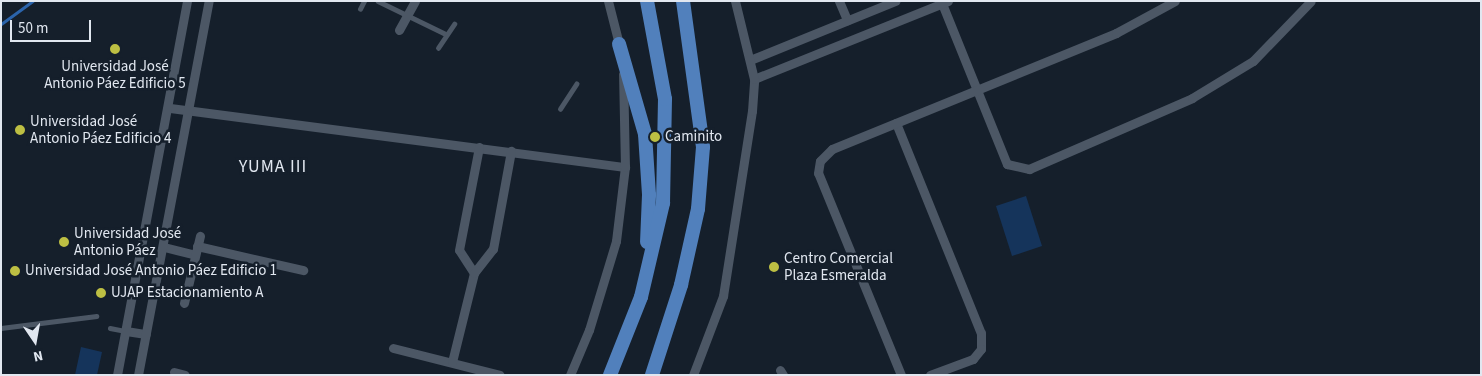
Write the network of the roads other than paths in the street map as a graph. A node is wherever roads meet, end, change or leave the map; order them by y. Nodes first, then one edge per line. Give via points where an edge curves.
1 (187, 1) edge
2 (210, 1) edge
3 (364, 1) edge
4 (378, 1) edge
5 (415, 1) edge
6 (608, 1) edge
7 (647, 1) edge
8 (683, 1) edge
9 (735, 1) edge
10 (839, 1) edge
11 (895, 1) edge
12 (1175, 1) edge
13 (1311, 1) edge
14 (943, 2) edge
15 (360, 9) dead end
16 (408, 14) junction
17 (847, 20) junction
18 (454, 24) dead end
19 (399, 30) dead end
20 (446, 34) junction
21 (619, 44) junction
22 (438, 48) dead end
23 (750, 60) junction
24 (754, 79) junction
25 (576, 84) dead end
26 (977, 90) junction
27 (170, 108) junction
28 (560, 109) dead end
29 (191, 110) junction
30 (896, 123) junction
31 (478, 147) junction
32 (510, 151) junction
33 (625, 167) junction
34 (200, 236) dead end
35 (164, 247) junction
36 (196, 250) junction
37 (303, 270) dead end
38 (474, 273) junction
39 (644, 286) junction
40 (184, 303) dead end
41 (96, 316) dead end
42 (1, 328) edge
43 (110, 328) dead end
44 (126, 331) junction
45 (146, 334) junction
46 (393, 348) dead end
47 (452, 362) junction
48 (174, 372) dead end
49 (118, 375) edge
50 (138, 375) edge
51 (185, 375) edge
52 (500, 375) edge
53 (570, 375) edge
54 (610, 375) edge
55 (652, 375) edge
56 (693, 375) edge
57 (901, 375) edge
58 (930, 375) edge

1 - 27 street
2 - 29 street
3 - 15 lane
4 - 16 lane
5 - 16 street
6 - 21 street
7 - 39 main road via 665,108 662,203
8 - 55 main road via 703,146 698,210 682,285
9 - 23 street
10 - 17 street
11 - 17 street
12 - 26 street via 1116,33
13 - 26 street via 1254,60 1192,98 1029,169 1007,164
14 - 24 street
14 - 26 street
16 - 19 street
16 - 20 lane
17 - 23 street
18 - 20 lane
20 - 22 lane
21 - 33 street via 626,104
21 - 39 main road via 641,115 648,162
23 - 24 street
24 - 56 street via 723,296
25 - 28 lane
26 - 30 street
27 - 29 street
27 - 44 street
29 - 31 street
29 - 35 street
30 - 57 street via 832,149 820,161 818,173
30 - 58 street via 981,333 981,349 973,359
31 - 32 street
31 - 38 street via 459,250
32 - 33 street
32 - 38 street via 493,249
33 - 53 street via 616,241 603,288
34 - 36 street
35 - 36 street
35 - 45 street
36 - 37 street
36 - 40 street
38 - 47 street
39 - 54 main road
41 - 42 lane
43 - 44 lane
44 - 45 street
44 - 49 street
45 - 50 street
46 - 47 street
47 - 52 street
48 - 51 street

